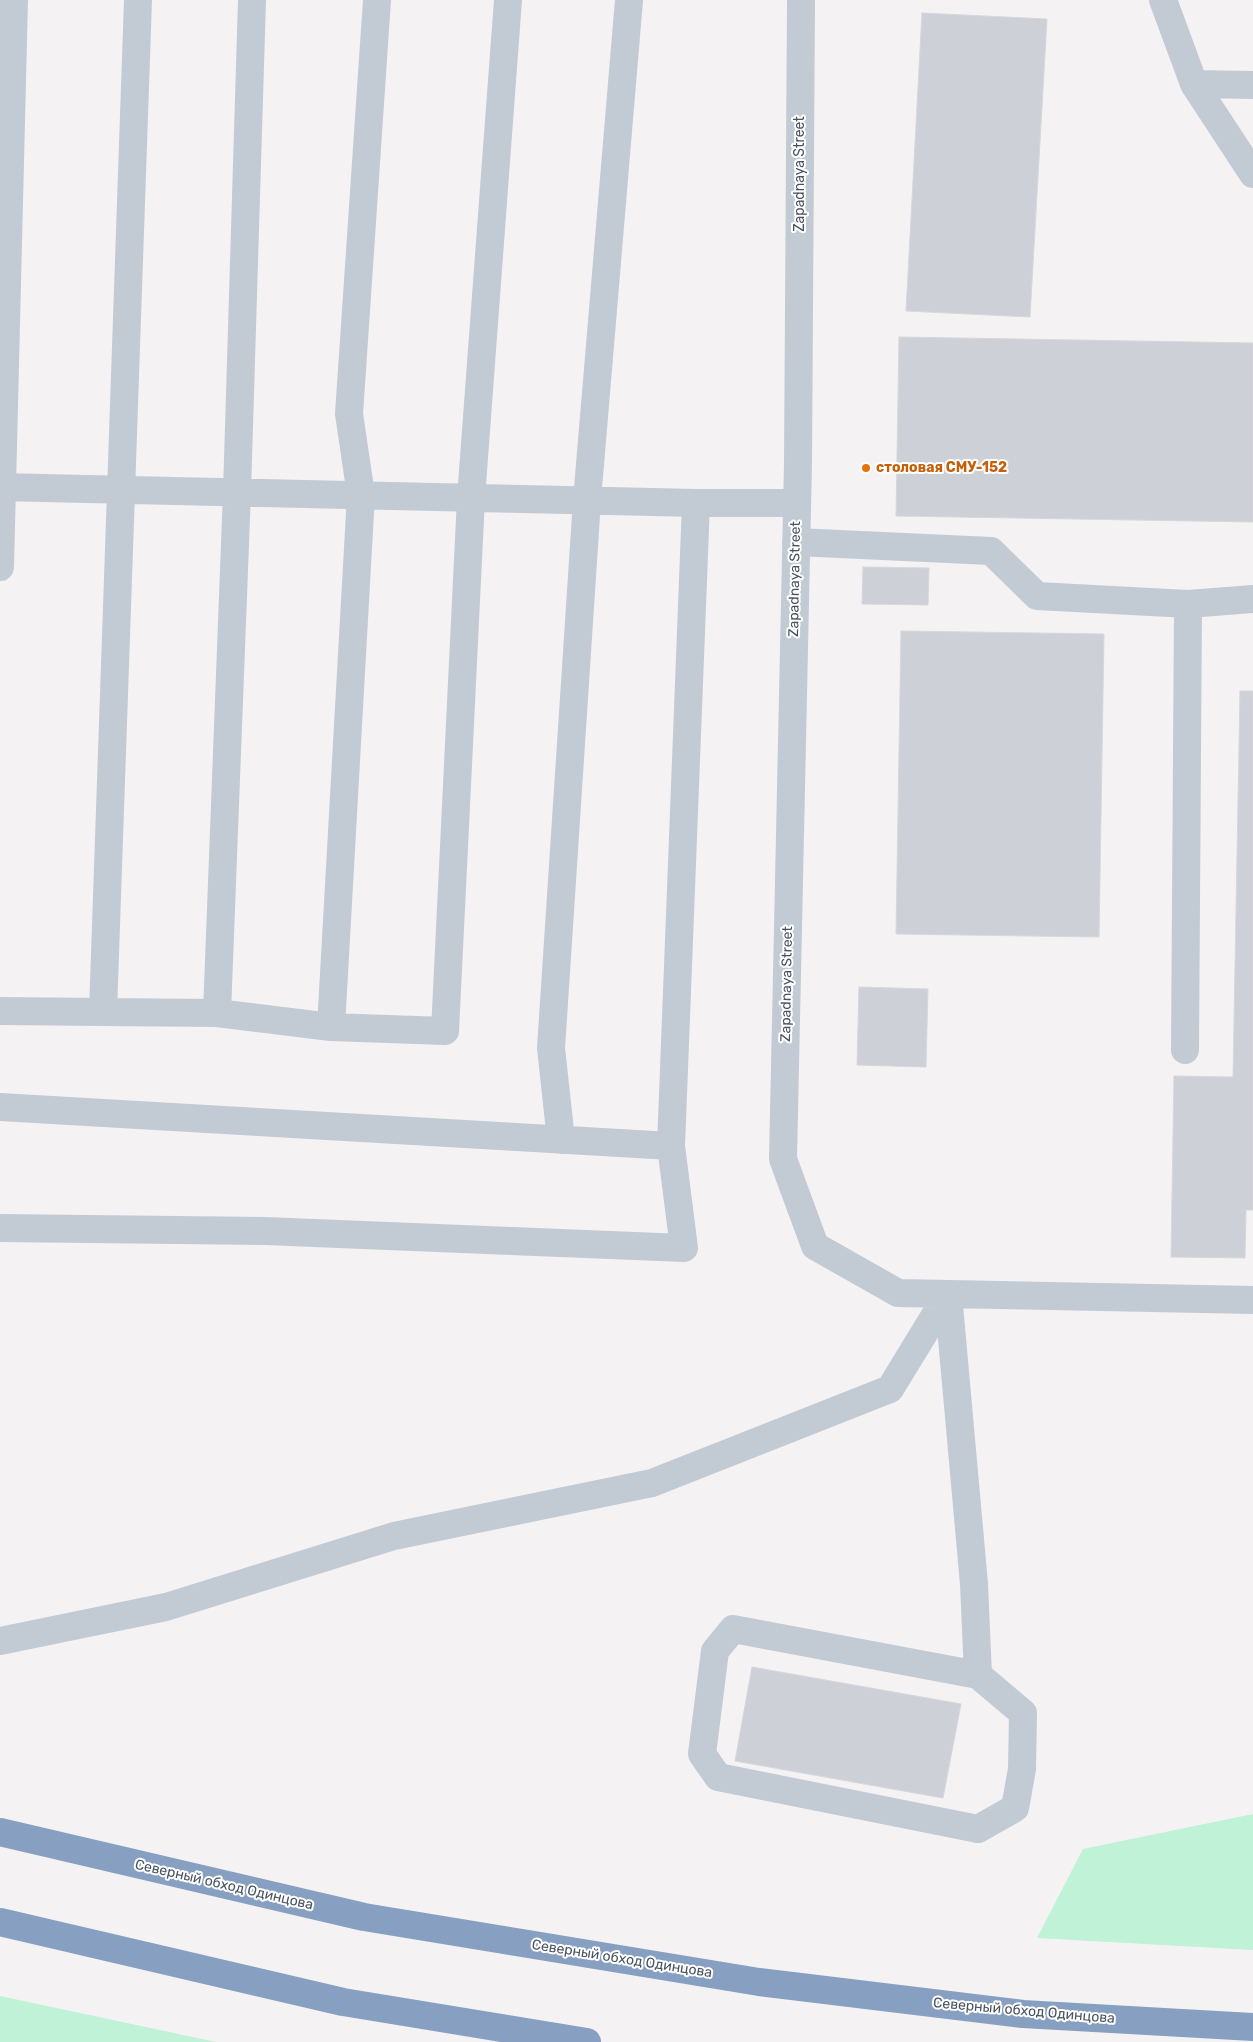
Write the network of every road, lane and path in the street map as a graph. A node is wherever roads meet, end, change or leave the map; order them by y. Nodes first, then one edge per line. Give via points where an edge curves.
1 (14, 0) edge
2 (138, 0) edge
3 (252, 0) edge
4 (378, 0) edge
5 (508, 0) edge
6 (628, 0) edge
7 (801, 0) edge
8 (1164, 0) edge
9 (1194, 84) junction
10 (1253, 85) edge
11 (1253, 174) edge
12 (2, 487) edge
13 (121, 490) junction
14 (237, 492) junction
15 (361, 495) junction
16 (471, 498) junction
17 (587, 500) junction
18 (696, 503) junction
19 (797, 503) junction
20 (796, 542) junction
21 (0, 567) edge
22 (1253, 599) edge
23 (1188, 604) junction
24 (0, 1011) edge
25 (103, 1012) junction
26 (217, 1013) junction
27 (331, 1027) junction
28 (1185, 1050) dead end
29 (0, 1107) edge
30 (560, 1140) junction
31 (671, 1146) junction
32 (0, 1228) edge
33 (948, 1294) junction
34 (1253, 1300) edge
35 (0, 1640) edge
36 (978, 1675) junction
37 (0, 1832) edge
38 (0, 1922) edge
39 (1253, 2027) edge
40 (587, 2042) edge

1 - 12 street
2 - 13 street
3 - 14 street
4 - 15 street via 349,414
5 - 16 street
6 - 17 street
7 - 19 street, Zapadnaya Street
8 - 9 street
9 - 10 street
9 - 11 street
12 - 13 street
12 - 21 street
13 - 14 street
13 - 25 street
14 - 15 street
14 - 26 street
15 - 16 street
15 - 27 street
16 - 17 street
16 - 27 street via 445,1031
17 - 18 street
17 - 30 street via 551,1048
18 - 19 street
18 - 31 street
19 - 20 street, Zapadnaya Street
20 - 23 street via 991,551 1037,596
20 - 33 street, Zapadnaya Street via 783,1159 815,1246 898,1293
22 - 23 street
23 - 28 street
24 - 25 street
25 - 26 street
26 - 27 street
29 - 30 street
30 - 31 street
31 - 32 street via 684,1248 265,1230
33 - 34 street
33 - 35 street via 890,1389 652,1483 394,1536 166,1607
33 - 36 street via 974,1584
36 - 36 street via 1023,1713 1022,1769 1016,1808 978,1829 718,1778 702,1754 715,1651 733,1629
37 - 39 highway, Северный обход Одинцова via 364,1917 759,1982 1023,2014
38 - 40 highway via 343,2002

